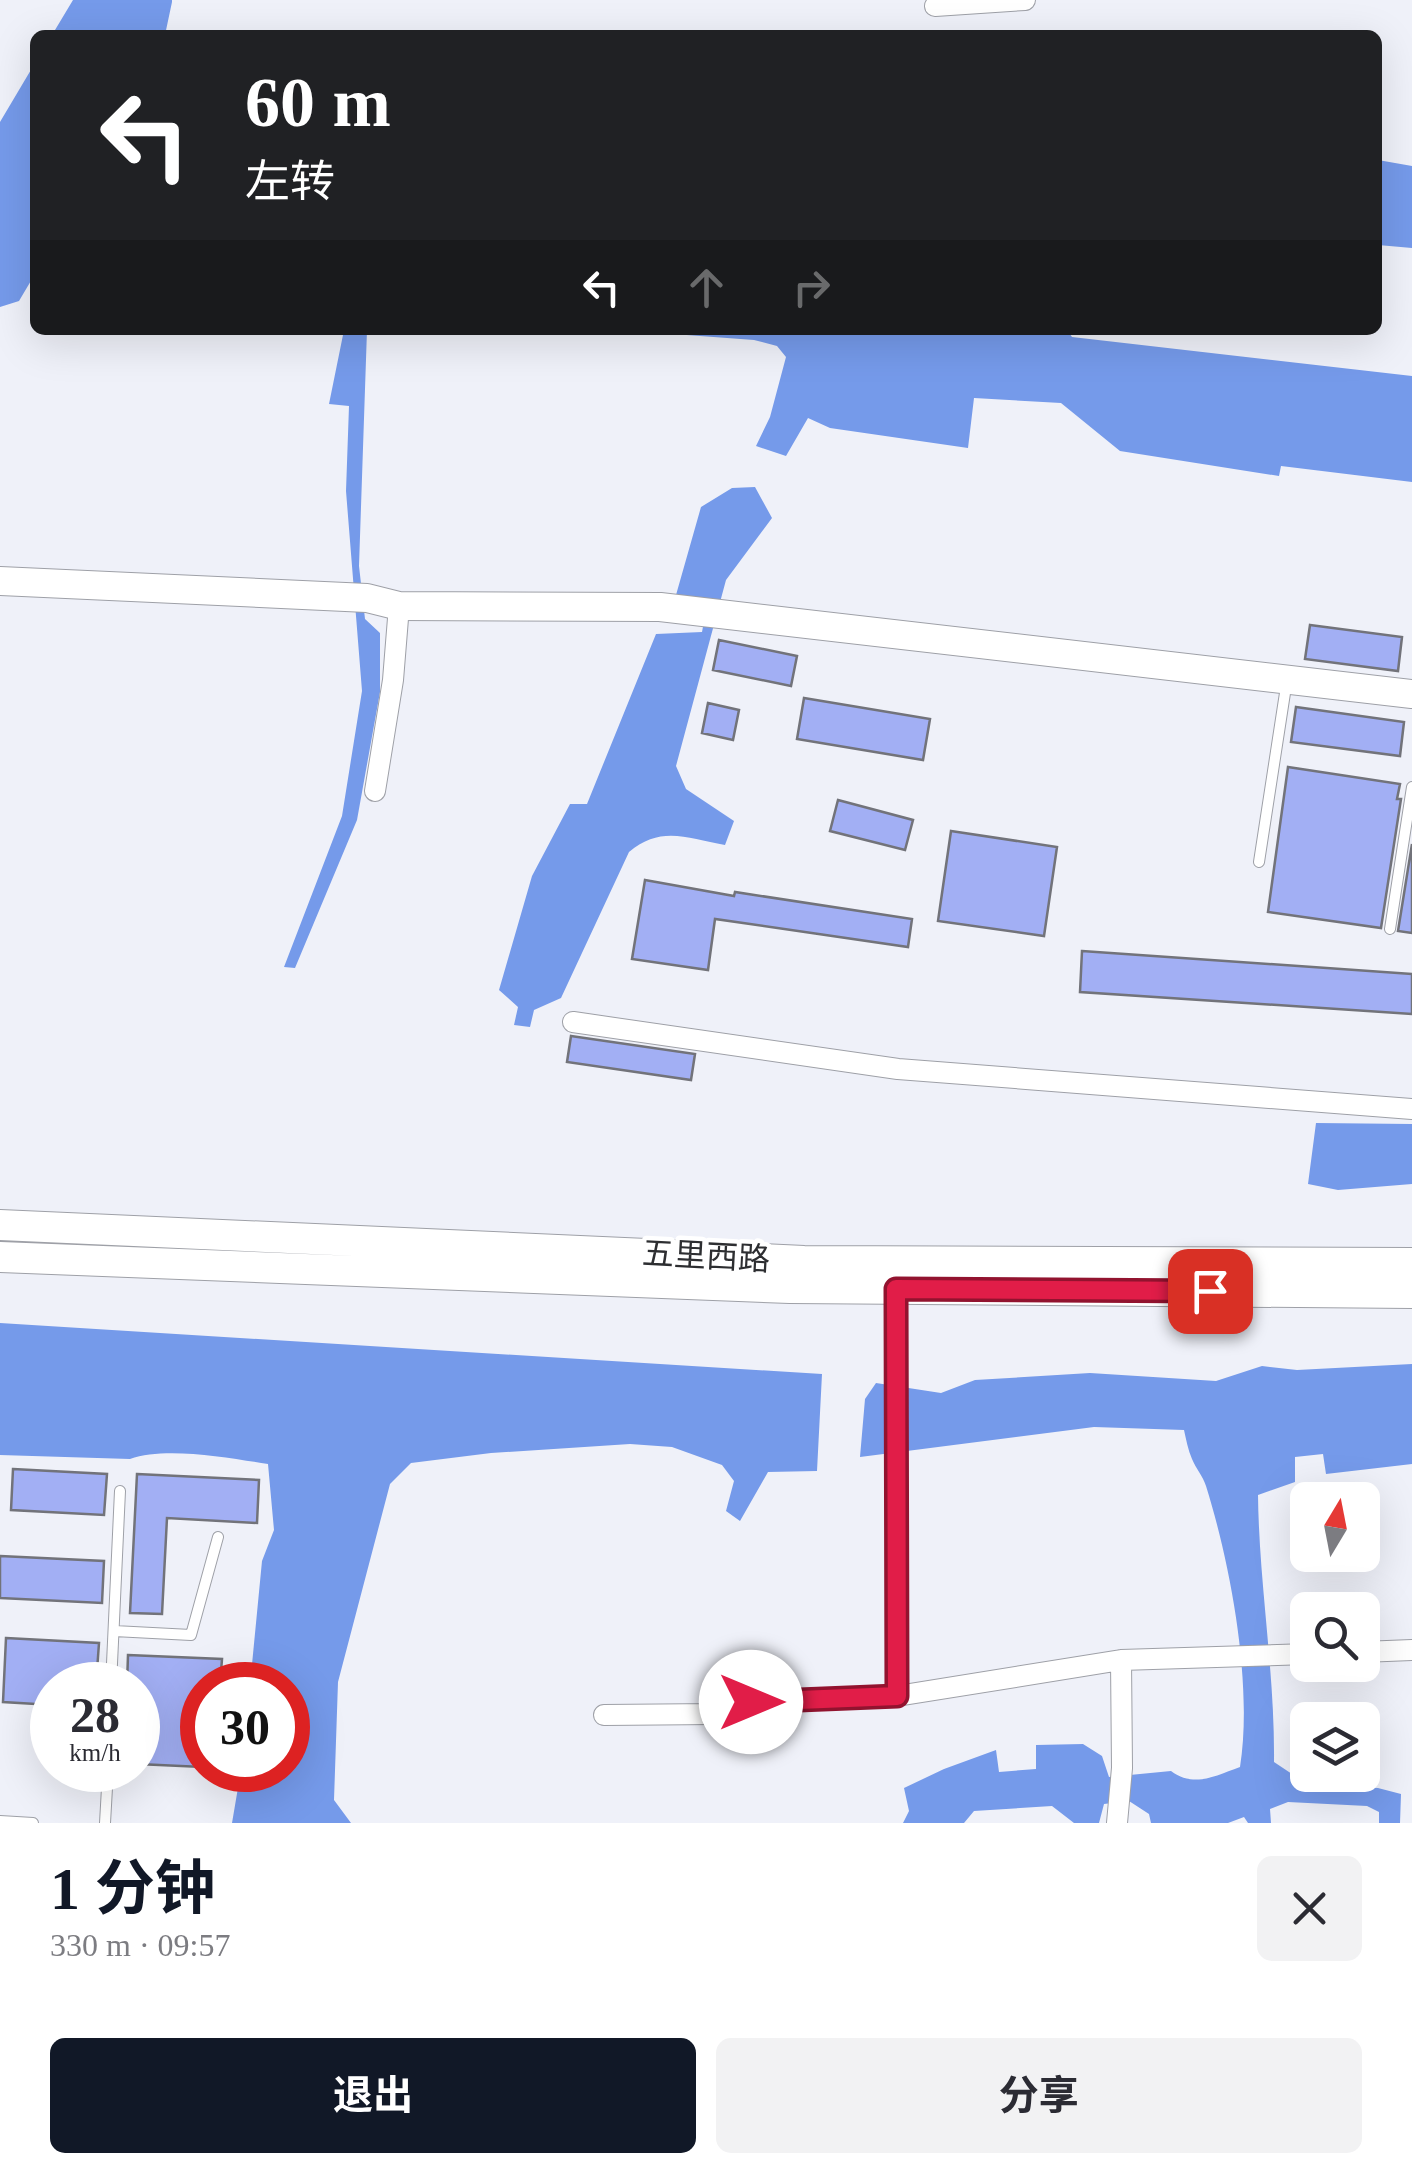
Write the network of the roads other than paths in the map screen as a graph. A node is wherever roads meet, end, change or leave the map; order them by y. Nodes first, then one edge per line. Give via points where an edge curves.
1 (1017, 1) edge
2 (941, 5) dead end
3 (0, 581) edge
4 (399, 606) junction
5 (1287, 680) junction
6 (1412, 694) edge
7 (1412, 788) edge
8 (375, 791) dead end
9 (1258, 862) dead end
10 (1390, 929) dead end
11 (573, 1022) dead end
12 (1412, 1109) edge
13 (0, 1225) edge
14 (0, 1256) edge
15 (1412, 1263) edge
16 (896, 1289) junction
17 (1412, 1293) edge
18 (120, 1491) dead end
19 (218, 1538) dead end
20 (114, 1631) junction
21 (1412, 1650) edge
22 (1380, 1651) edge
23 (1290, 1655) edge
24 (1121, 1660) junction
25 (113, 1662) edge
26 (897, 1696) junction
27 (604, 1716) dead end
28 (107, 1792) edge
29 (1117, 1819) edge
30 (0, 1822) edge
31 (33, 1823) edge
32 (105, 1823) edge

1 - 2 street
3 - 4 main road via 336,596
4 - 5 main road via 660,607
4 - 8 street
5 - 6 main road
5 - 9 lane
7 - 10 lane
11 - 12 street via 898,1070
13 - 15 main road, 五里西路 via 804,1261
14 - 16 main road, 五里西路
16 - 17 main road, 五里西路
16 - 26 street
18 - 20 lane
19 - 20 lane via 191,1635
20 - 25 lane
21 - 22 street
23 - 24 street
24 - 26 street
24 - 29 street
26 - 27 street via 751,1702 714,1714
28 - 32 lane
30 - 31 lane

